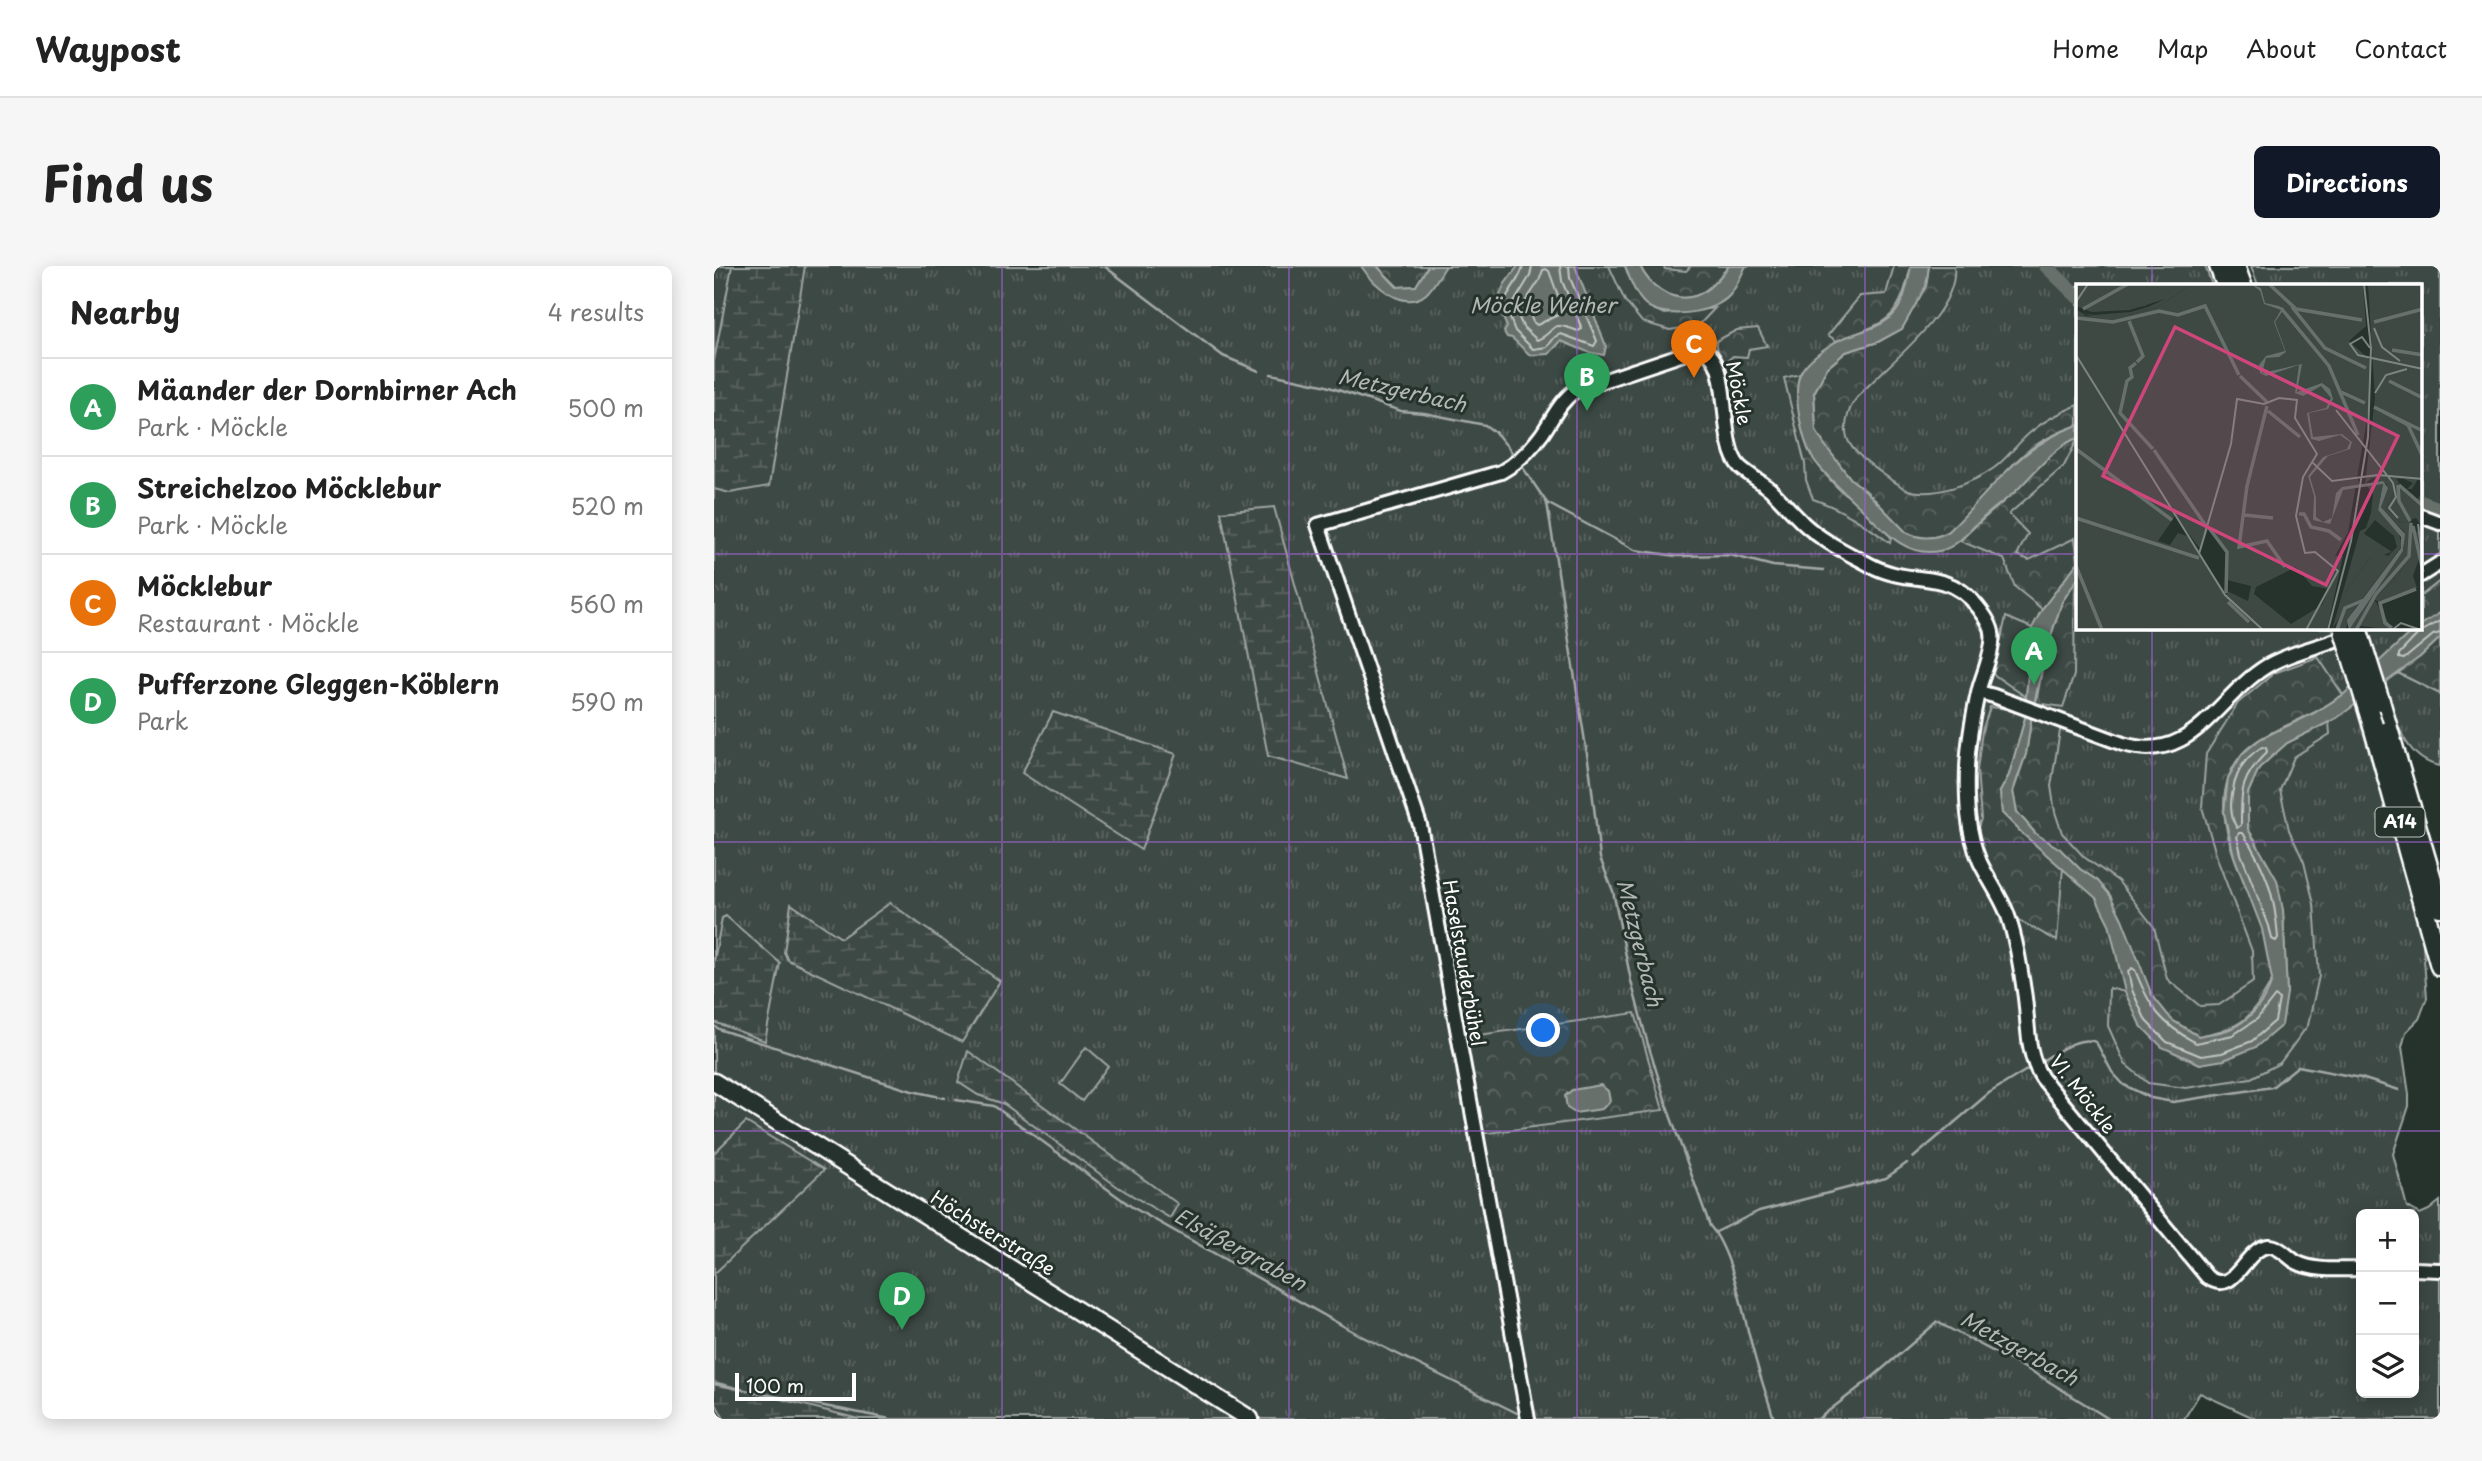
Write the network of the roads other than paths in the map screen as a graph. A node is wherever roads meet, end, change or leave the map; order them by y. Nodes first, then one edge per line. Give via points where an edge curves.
1 (2219, 266) edge
2 (2235, 266) edge
3 (2226, 284) edge
4 (2242, 284) edge
5 (2422, 516) edge
6 (2440, 523) edge
7 (1318, 525) joint
8 (2440, 563) edge
9 (2422, 574) edge
10 (2350, 630) edge
11 (2351, 630) edge
12 (2351, 630) edge
13 (1979, 692) junction
14 (2383, 721) junction
15 (2409, 752) dead end
16 (2440, 906) edge
17 (2435, 968) edge
18 (714, 1082) edge
19 (2356, 1269) edge
20 (2419, 1269) edge
21 (2440, 1270) edge
22 (1250, 1419) edge
23 (1528, 1419) edge

1 - 3 highway
2 - 4 highway
5 - 6 street
7 - 13 street, Möckle via 1501,472 1531,447 1576,390 1704,350 1715,360 1729,442 1740,466 1804,524 1836,546 1875,568 1951,584 1983,614 1992,638
7 - 23 street, Haselstauderbühel via 1420,825
8 - 9 street
10 - 13 street via 2333,642 2298,651 2266,667 2204,724 2160,748 2136,748
11 - 14 highway, bridge via 2380,701 2387,705
12 - 14 highway, A14, bridge
13 - 19 street, VI. Möckle via 1967,762 1967,812 1979,860 2001,900 2012,933 2031,1053 2042,1078 2213,1282 2231,1278 2265,1246 2305,1266
14 - 15 highway
14 - 16 highway, A14
14 - 17 highway, A14
18 - 22 main road, Höchsterstraße
20 - 21 street

